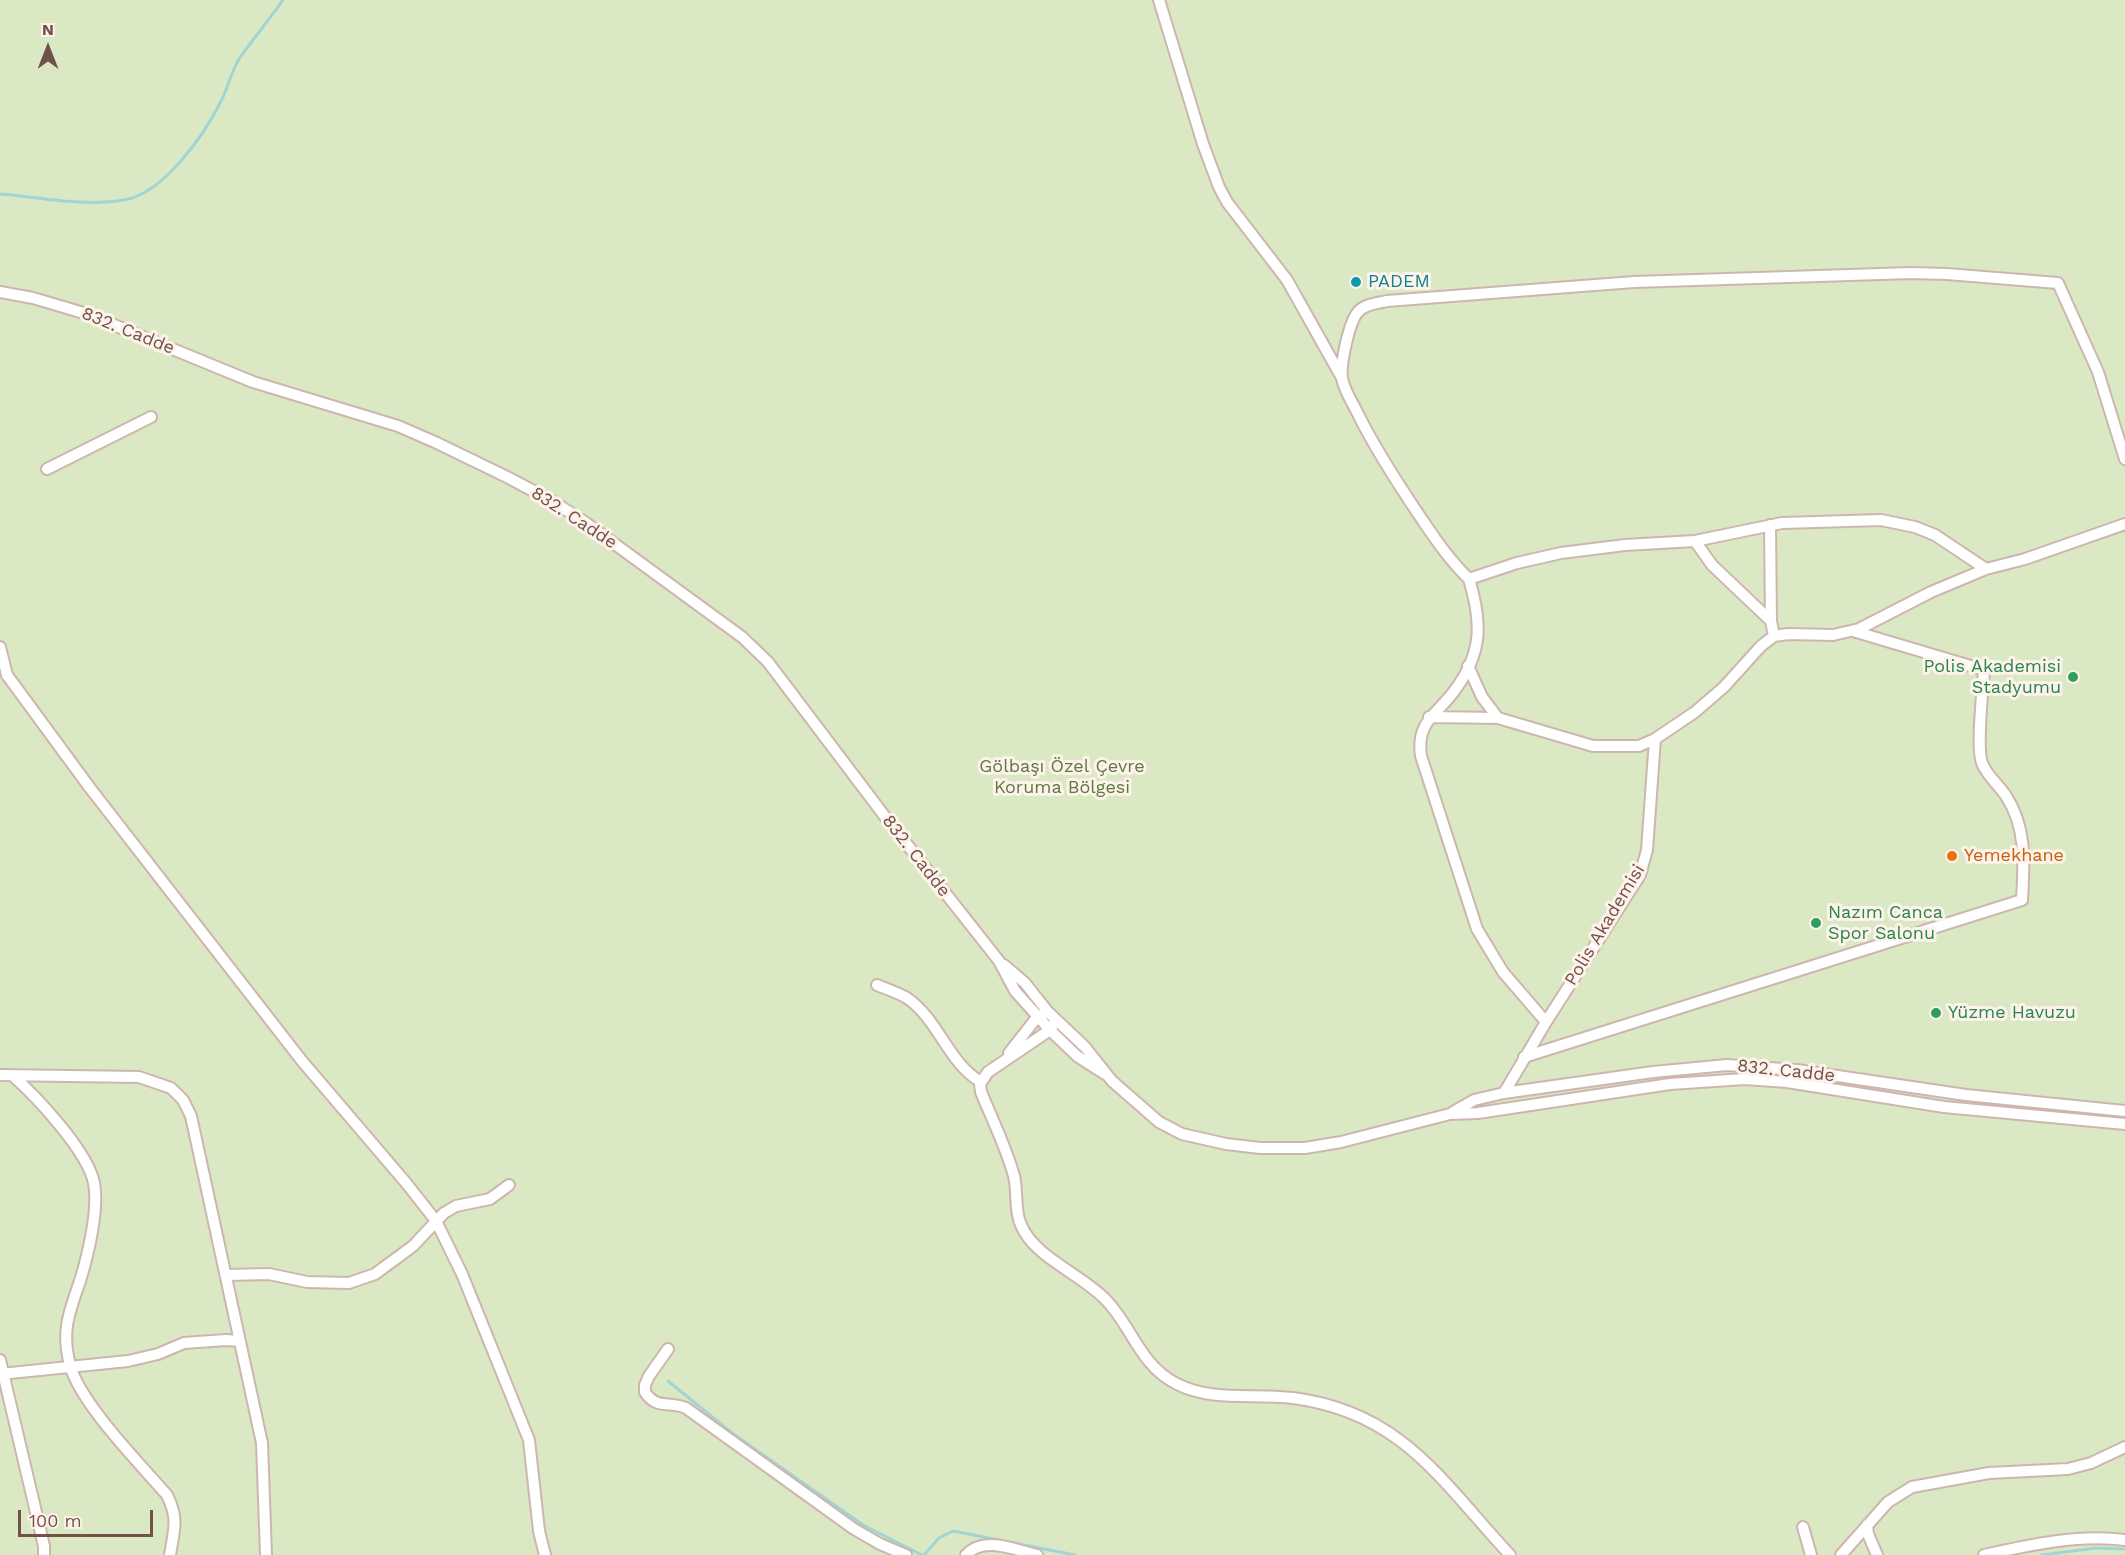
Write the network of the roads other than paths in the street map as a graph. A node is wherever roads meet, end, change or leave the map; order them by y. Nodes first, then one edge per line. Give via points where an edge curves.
1 (1159, 0) edge
2 (0, 292) edge
3 (1342, 378) junction
4 (151, 417) dead end
5 (2125, 459) edge
6 (47, 469) dead end
7 (2125, 524) edge
8 (1770, 525) junction
9 (1695, 541) junction
10 (1986, 569) junction
11 (1469, 579) junction
12 (1771, 621) junction
13 (1853, 631) junction
14 (1774, 636) junction
15 (0, 647) edge
16 (1468, 666) junction
17 (1429, 717) junction
18 (1497, 718) junction
19 (1655, 739) junction
20 (999, 961) junction
21 (877, 985) dead end
22 (1038, 1016) junction
23 (1052, 1016) junction
24 (1545, 1022) junction
25 (1050, 1030) junction
26 (1524, 1058) junction
27 (1004, 1060) junction
28 (1105, 1074) junction
29 (0, 1075) edge
30 (13, 1076) junction
31 (981, 1082) junction
32 (1900, 1086) junction
33 (1504, 1093) junction
34 (1898, 1100) junction
35 (2125, 1111) edge
36 (1450, 1114) junction
37 (2125, 1124) edge
38 (509, 1185) dead end
39 (435, 1221) junction
40 (226, 1275) junction
41 (240, 1341) junction
42 (668, 1349) dead end
43 (0, 1360) edge
44 (70, 1368) junction
45 (2, 1374) edge
46 (2125, 1447) edge
47 (1867, 1525) junction
48 (1803, 1527) dead end
49 (2125, 1540) edge
50 (44, 1555) edge
51 (170, 1555) edge
52 (266, 1555) edge
53 (545, 1555) edge
54 (906, 1555) edge
55 (966, 1555) edge
56 (1038, 1555) edge
57 (1510, 1555) edge
58 (1811, 1555) edge
59 (1841, 1555) edge
60 (1876, 1555) edge
61 (1984, 1555) edge

1 - 3 street via 1219,187 1287,280
2 - 20 street, 832. Cadde via 87,314 253,382 398,426 501,474 578,518 742,637 768,662
3 - 5 street via 1347,342 1357,312 1387,301 1634,282 1911,273 2058,283 2098,372
3 - 11 street via 1368,435 1402,490 1446,554
4 - 6 street
7 - 10 street
8 - 9 street
8 - 10 street via 1881,520 1898,523 1935,535
8 - 12 street
9 - 11 street via 1562,553
9 - 12 street via 1712,565
10 - 13 street
11 - 16 street via 1477,605 1479,632
12 - 14 street
13 - 14 street
13 - 26 street via 1984,670 1980,757 2018,819 2025,858 2022,900
14 - 19 street via 1709,700
15 - 39 street via 7,675 83,778 302,1061
16 - 17 street via 1454,691
16 - 18 street
17 - 18 street
17 - 24 street via 1420,737 1420,756 1474,923 1497,965
18 - 19 street via 1593,746 1639,746
19 - 24 street, Polis Akademisi via 1647,850 1642,869
20 - 22 street, 832. Cadde via 1015,991
20 - 23 street, 832. Cadde via 1025,983
21 - 31 street via 907,998 930,1019 968,1074
22 - 23 street
22 - 25 street, 832. Cadde
22 - 27 street
23 - 25 street
23 - 28 street, 832. Cadde via 1085,1047
24 - 26 street, Polis Akademisi
25 - 27 street
25 - 28 street, 832. Cadde via 1077,1056
26 - 33 street, Polis Akademisi
27 - 31 street
28 - 36 street, 832. Cadde via 1170,1129 1249,1147 1324,1146
29 - 30 street
30 - 40 street via 139,1077 171,1088 191,1116
30 - 44 street via 36,1096 75,1145 95,1185 92,1232 65,1330
31 - 57 street via 981,1092 1014,1178 1017,1214 1025,1234 1107,1300 1159,1373 1199,1392 1302,1400 1370,1420 1439,1474
32 - 33 street, 832. Cadde via 1797,1070 1727,1065
32 - 34 street
32 - 35 street, 832. Cadde
33 - 36 street, 832. Cadde via 1474,1100
34 - 36 street, 832. Cadde via 1787,1082 1724,1079
34 - 37 street, 832. Cadde
38 - 39 street via 490,1199 456,1206
39 - 40 street via 413,1246 375,1274 349,1283 306,1282 268,1274
39 - 53 street via 462,1274 529,1440
40 - 41 street
41 - 44 street via 184,1343 145,1358
41 - 52 street via 262,1443
42 - 54 street via 646,1381 645,1392 652,1401 686,1408 854,1529
43 - 45 street
44 - 45 street
44 - 51 street via 103,1420 167,1495 176,1515
45 - 50 street
46 - 47 street via 2068,1469 1989,1473 1912,1487 1888,1502
47 - 59 street
47 - 60 street
48 - 58 street
49 - 61 street via 2076,1540
55 - 56 street via 978,1545 991,1544

